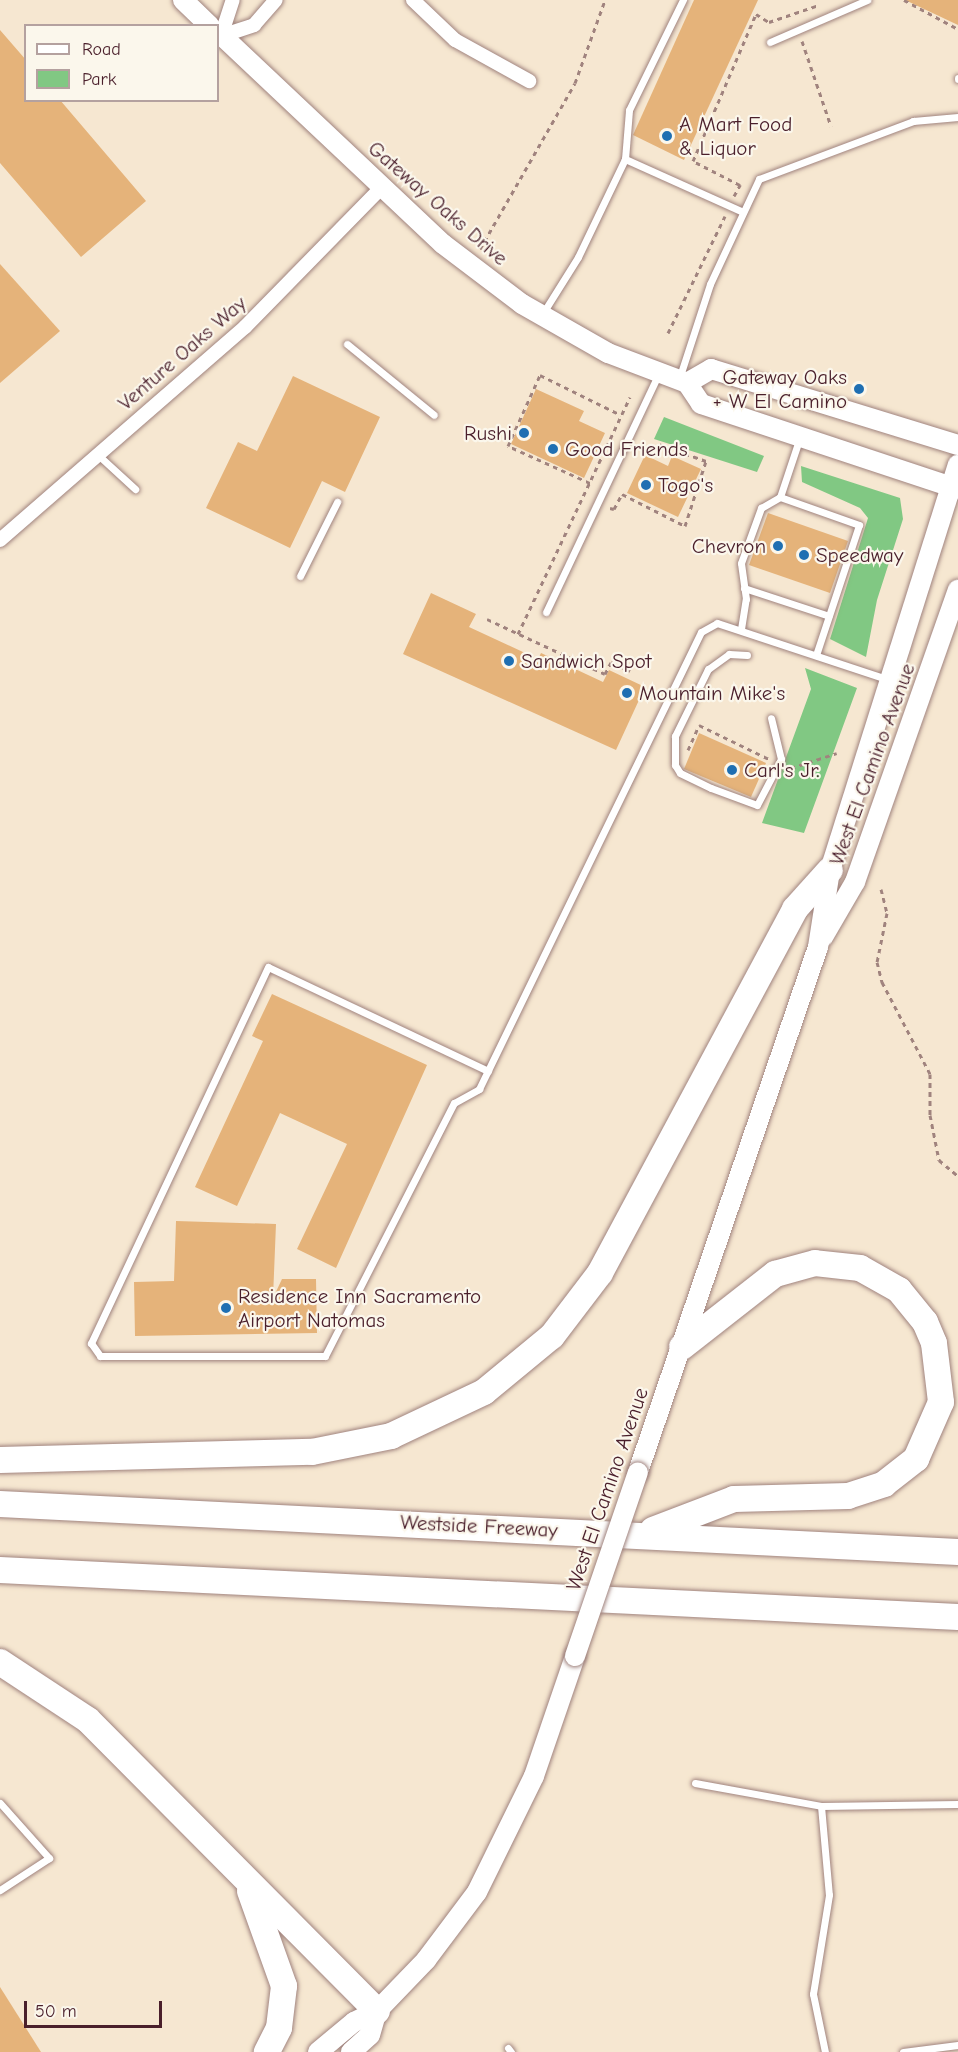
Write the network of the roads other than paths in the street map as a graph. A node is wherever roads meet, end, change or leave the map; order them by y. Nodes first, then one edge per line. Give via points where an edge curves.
1 (183, 0) edge
2 (233, 0) edge
3 (276, 0) edge
4 (413, 0) edge
5 (683, 0) edge
6 (867, 0) edge
7 (209, 24) edge
8 (219, 26) edge
9 (219, 31) edge
10 (219, 34) edge
11 (770, 42) dead end
12 (530, 81) dead end
13 (958, 117) edge
14 (625, 159) junction
15 (382, 187) junction
16 (742, 212) junction
17 (541, 316) junction
18 (347, 344) dead end
19 (658, 375) junction
20 (683, 382) junction
21 (434, 416) dead end
22 (800, 437) junction
23 (958, 445) edge
24 (97, 454) junction
25 (958, 465) edge
26 (955, 488) edge
27 (135, 489) dead end
28 (780, 497) junction
29 (336, 502) dead end
30 (0, 540) edge
31 (300, 576) dead end
32 (744, 588) junction
33 (958, 590) edge
34 (546, 612) dead end
35 (829, 616) junction
36 (741, 629) junction
37 (747, 655) dead end
38 (816, 655) junction
39 (889, 680) junction
40 (771, 718) dead end
41 (830, 870) junction
42 (818, 947) junction
43 (488, 1071) junction
44 (682, 1347) junction
45 (0, 1460) edge
46 (0, 1504) edge
47 (645, 1534) junction
48 (958, 1552) edge
49 (0, 1570) edge
50 (958, 1617) edge
51 (0, 1662) edge
52 (695, 1783) dead end
53 (958, 1804) edge
54 (821, 1806) junction
55 (2, 1807) edge
56 (246, 1883) junction
57 (0, 1890) edge
58 (377, 2011) junction
59 (958, 2045) edge
60 (267, 2052) edge
61 (318, 2052) edge
62 (351, 2052) edge
63 (825, 2052) edge
64 (903, 2052) edge

1 - 7 main road, Gateway Oaks Drive
2 - 8 street
3 - 9 street via 254,25
4 - 12 street via 455,40
5 - 14 lane via 629,110
6 - 11 lane
10 - 15 main road, Gateway Oaks Drive
13 - 16 lane via 913,121 759,179
14 - 16 lane
14 - 17 lane via 578,257
15 - 17 main road, Gateway Oaks Drive via 469,266
15 - 24 street, Venture Oaks Way via 245,327
16 - 20 lane via 710,284
17 - 19 main road, Gateway Oaks Drive
18 - 21 lane
19 - 20 main road, Gateway Oaks Drive
19 - 34 lane
20 - 22 main road via 701,404
20 - 23 main road via 711,369
22 - 26 main road
22 - 28 lane
24 - 27 lane
24 - 30 street, Venture Oaks Way
25 - 26 main road, West El Camino Avenue
26 - 39 main road, West El Camino Avenue
28 - 32 lane via 762,508 755,523 741,563
28 - 35 lane via 859,525
29 - 31 lane
32 - 35 lane
32 - 36 lane
33 - 42 main road, West El Camino Avenue via 855,882
35 - 38 lane
36 - 38 lane
36 - 43 lane via 717,623 701,632
37 - 40 lane via 729,654 712,664 671,752 680,773 751,805 766,796 779,764 780,741
38 - 39 lane
39 - 41 main road, West El Camino Avenue
41 - 42 main road, West El Camino Avenue
41 - 45 highway via 795,909 600,1273 552,1336 484,1392 401,1433 322,1451
42 - 44 main road, West El Camino Avenue
43 - 43 lane via 479,1089 454,1103 325,1356 100,1356 91,1343 268,967
44 - 47 highway via 775,1274 815,1263 860,1268 899,1290 925,1322 934,1343 940,1402 916,1459 884,1484 848,1496 734,1499
44 - 58 main road, West El Camino Avenue, bridge via 534,1776 477,1892 426,1960
46 - 47 highway, Westside Freeway
47 - 48 highway, Westside Freeway
49 - 50 highway
51 - 56 highway via 88,1720
52 - 54 lane
53 - 54 lane
54 - 63 lane via 829,1895 813,1994
55 - 57 lane via 49,1858
56 - 58 highway
56 - 60 highway via 284,1986 279,2028
58 - 61 main road, West El Camino Avenue via 354,2022
58 - 62 main road, West El Camino Avenue via 370,2035
59 - 64 lane

